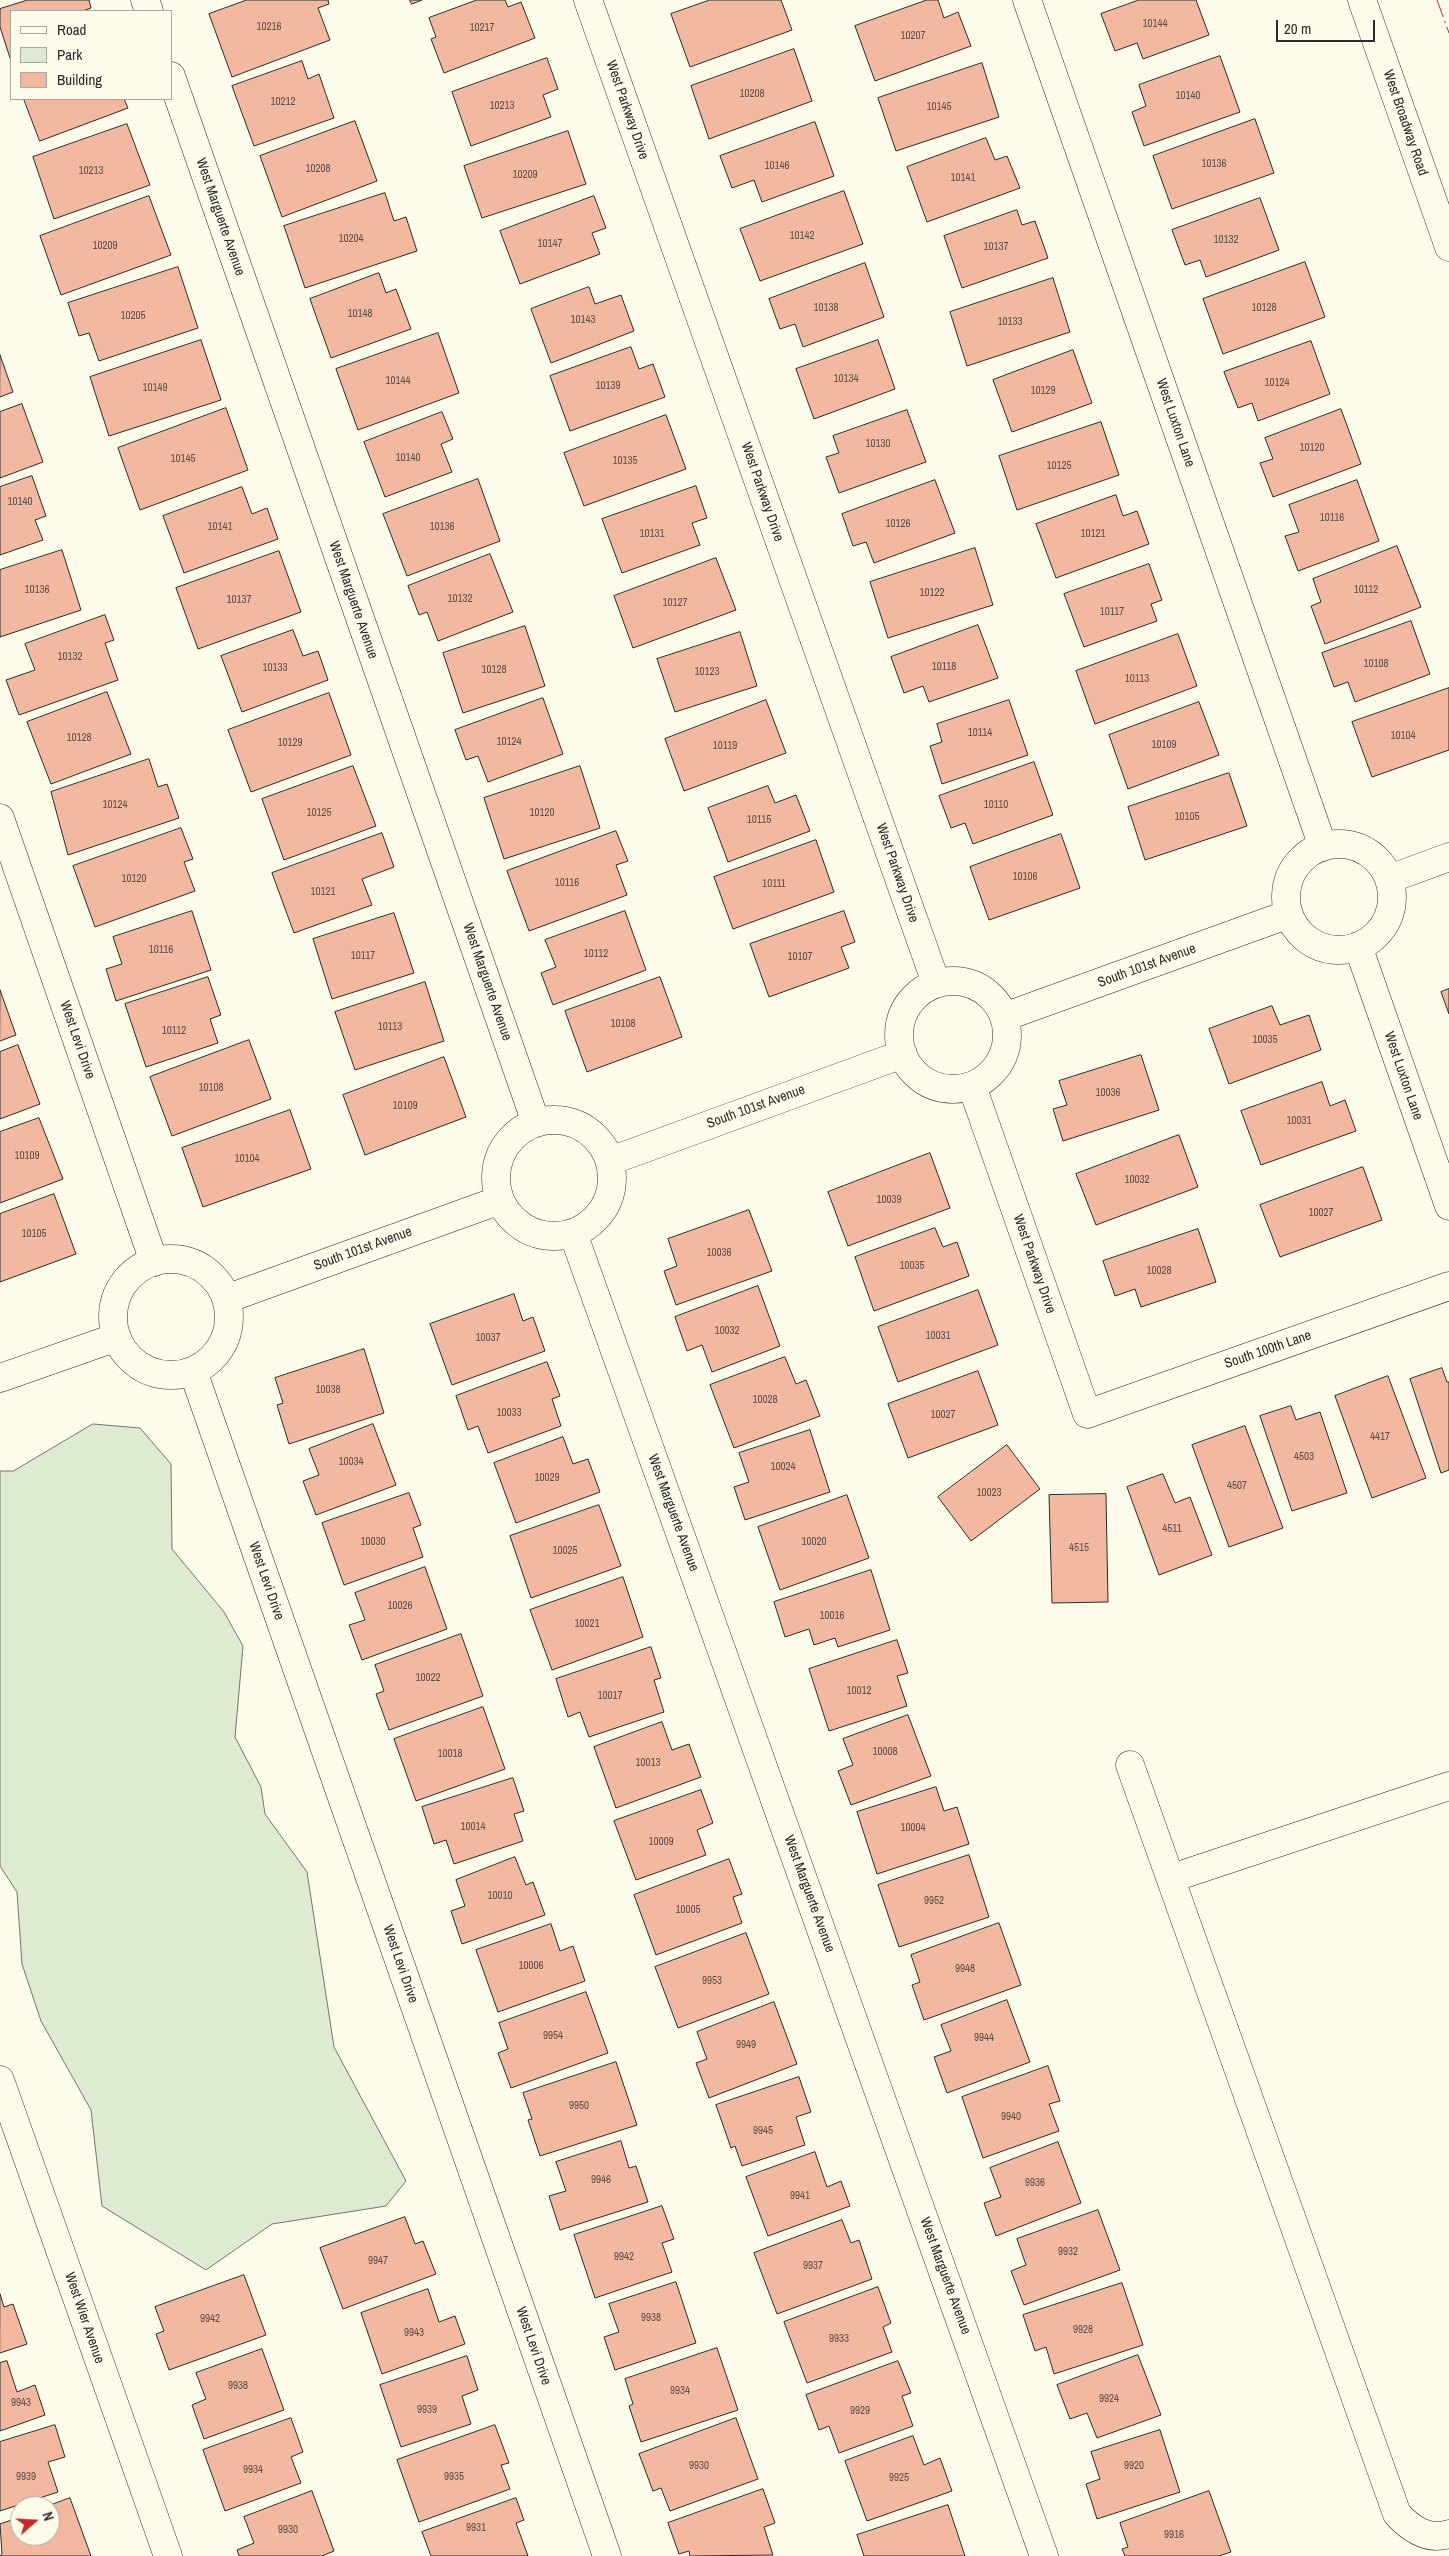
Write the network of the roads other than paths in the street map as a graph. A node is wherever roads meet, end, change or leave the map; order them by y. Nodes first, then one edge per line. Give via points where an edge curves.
1 (588, 0) edge
2 (1027, 0) edge
3 (1362, 0) edge
4 (172, 79) edge
5 (1449, 247) edge
6 (0, 818) edge
7 (1323, 847) junction
8 (1449, 857) edge
9 (1388, 879) junction
10 (1289, 914) junction
11 (1358, 946) junction
12 (936, 983) junction
13 (1004, 1017) junction
14 (903, 1054) junction
15 (972, 1086) junction
16 (536, 1123) junction
17 (610, 1160) junction
18 (500, 1200) junction
19 (1449, 1206) edge
20 (573, 1232) junction
21 (154, 1262) junction
22 (1449, 1286) edge
23 (226, 1298) junction
24 (117, 1337) junction
25 (193, 1371) junction
26 (0, 1378) edge
27 (1087, 1414) joint
28 (1130, 1765) dead end
29 (1449, 1786) edge
30 (1172, 1878) junction
31 (0, 2080) edge
32 (1449, 2534) edge
33 (168, 2556) edge
34 (607, 2556) edge
35 (1044, 2556) edge

1 - 12 street, West Parkway Drive
2 - 7 street, West Luxton Lane
3 - 5 street, West Broadway Road
4 - 16 street, West Marguerte Avenue
6 - 21 street, West Levi Drive
7 - 9 street via 1336,844 1362,849 1373,856
7 - 10 street via 1310,852 1292,873 1286,894
8 - 9 street
9 - 11 street via 1391,903 1383,926
10 - 11 street via 1309,941 1324,948 1341,950
10 - 13 street, South 101st Avenue
11 - 19 street, West Luxton Lane
12 - 13 street via 953,980 983,989 995,1000
12 - 14 street via 922,990 902,1016 899,1034
13 - 15 street via 1006,1048 988,1076
14 - 15 street via 922,1079 938,1087 956,1089
14 - 17 street, South 101st Avenue
15 - 27 street, West Parkway Drive
16 - 17 street via 560,1120 585,1128 604,1148
16 - 18 street via 520,1131 500,1155 496,1170
17 - 20 street via 611,1190 606,1204 586,1226
18 - 20 street via 518,1223 530,1231 544,1235
18 - 23 street, South 101st Avenue
20 - 35 street, West Marguerte Avenue
21 - 23 street via 179,1260 197,1266 212,1277
21 - 24 street via 137,1270 124,1283 116,1300 113,1318
22 - 27 street, South 100th Lane
23 - 25 street via 229,1316 220,1350
24 - 25 street via 125,1353 139,1366 156,1373 174,1375
24 - 26 street
25 - 34 street, West Levi Drive
28 - 30 street
29 - 30 street
30 - 32 street via 1397,2514 1412,2530 1440,2537
31 - 33 street, West Wier Avenue

